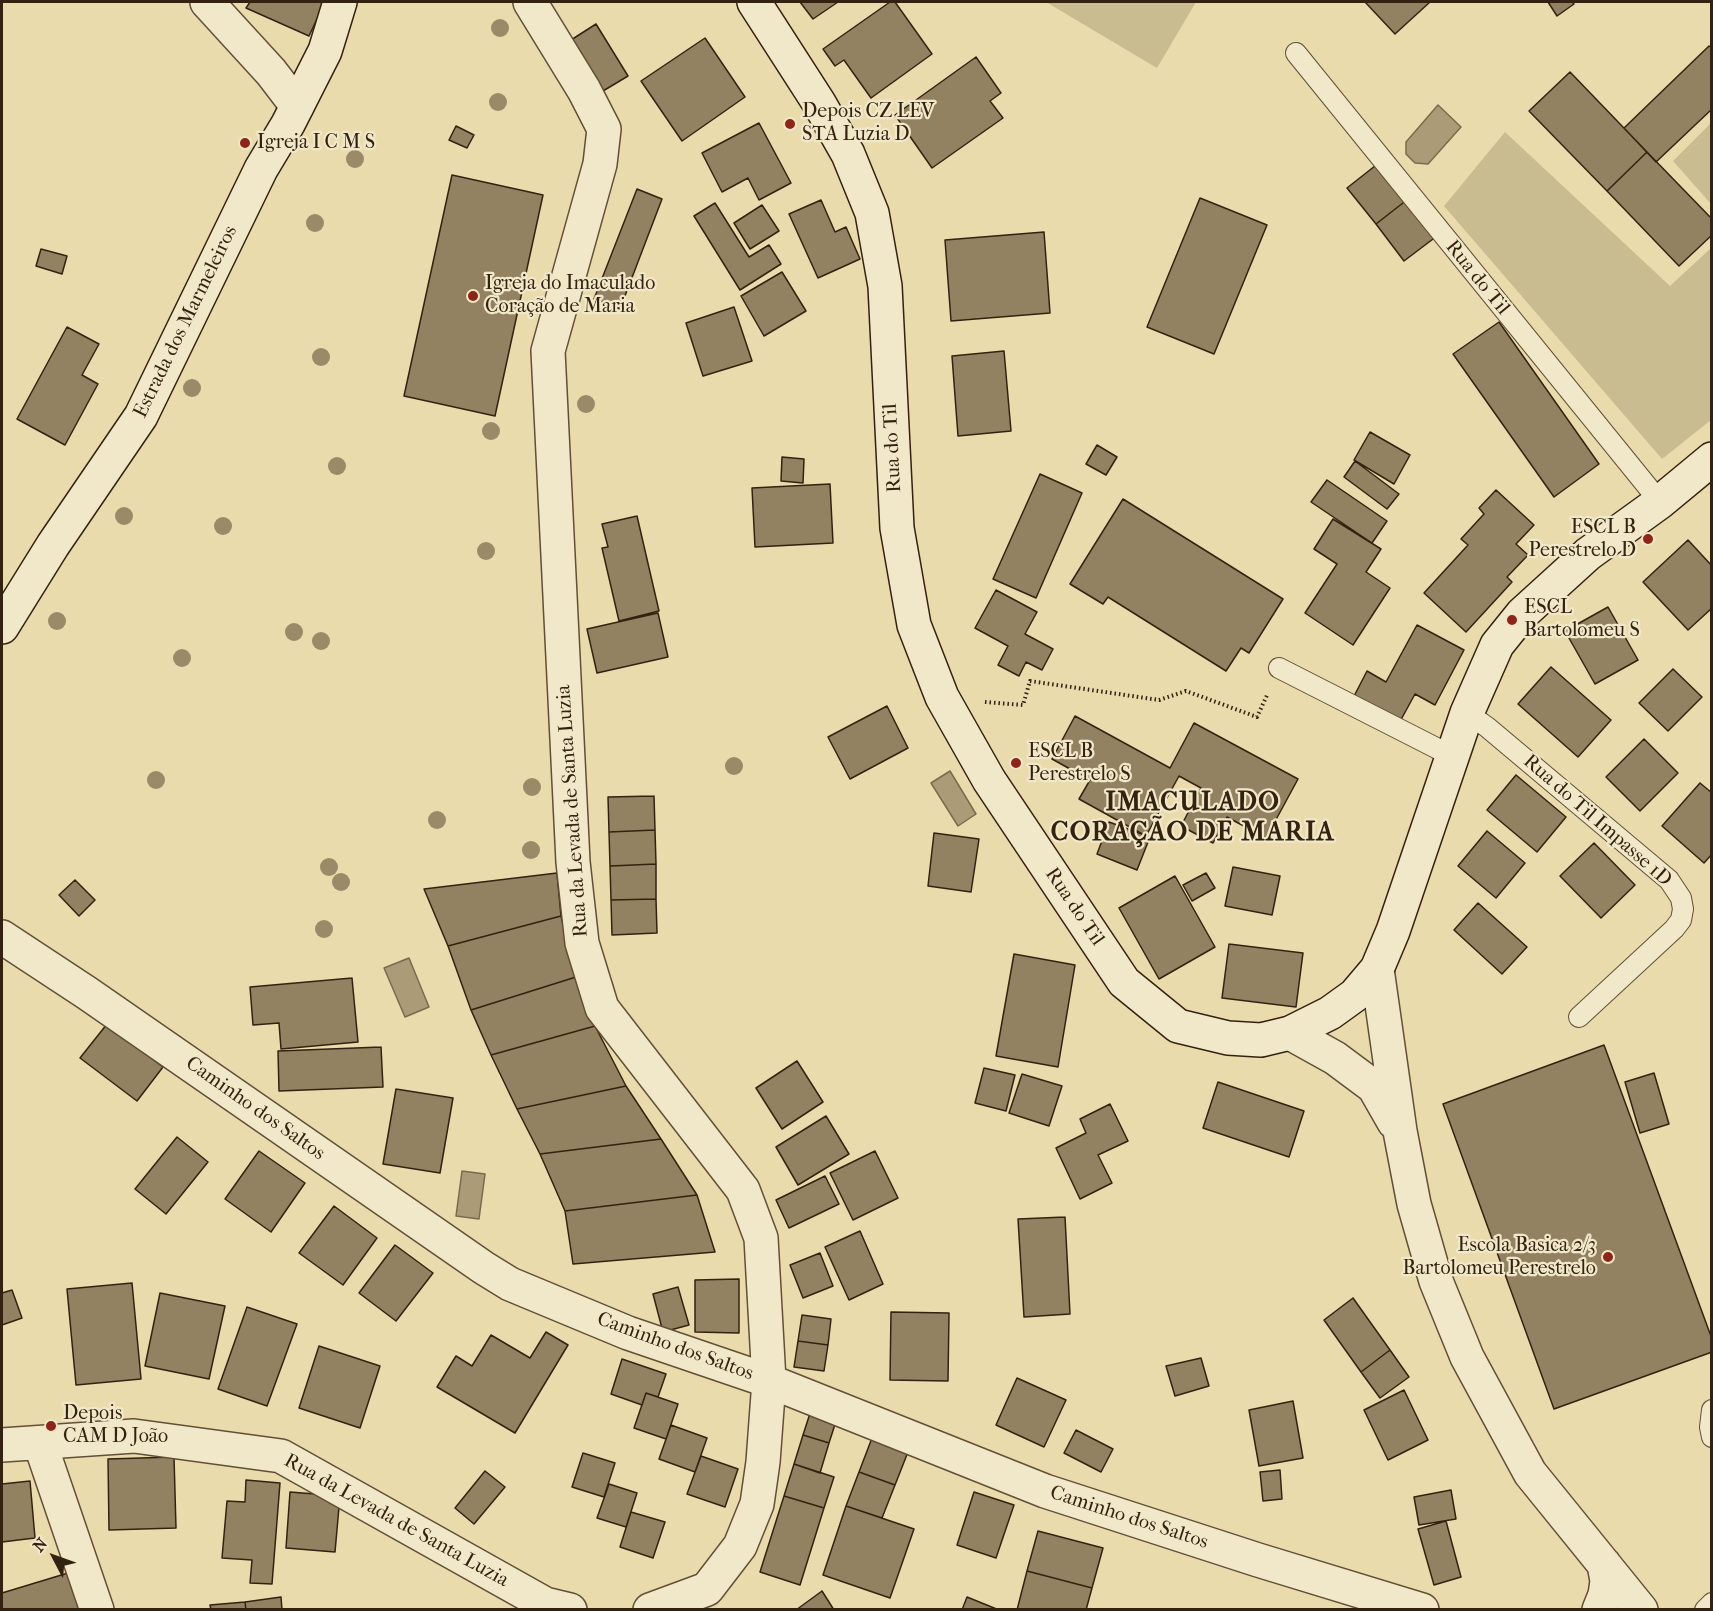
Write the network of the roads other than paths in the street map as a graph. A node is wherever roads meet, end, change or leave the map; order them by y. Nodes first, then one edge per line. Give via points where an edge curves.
1 (207, 2) edge
2 (340, 2) edge
3 (530, 2) edge
4 (754, 2) edge
5 (1296, 53) dead end
6 (297, 106) junction
7 (1712, 459) edge
8 (1660, 502) junction
9 (2, 627) edge
10 (1279, 668) road end
11 (1467, 713) junction
12 (1452, 756) junction
13 (2, 937) edge
14 (1377, 969) junction
15 (1579, 1017) dead end
16 (1290, 1033) junction
17 (1400, 1131) junction
18 (769, 1381) junction
19 (1712, 1410) edge
20 (1712, 1437) edge
21 (40, 1443) junction
22 (2, 1445) edge
23 (1604, 1564) junction
24 (712, 1599) edge
25 (1712, 1603) edge
26 (98, 1610) edge
27 (570, 1610) edge
28 (650, 1610) edge
29 (1422, 1610) edge
30 (1599, 1610) edge
31 (1641, 1610) edge
32 (1706, 1610) edge

1 - 6 street
2 - 6 street, Estrada dos Marmeleiros via 326,51
3 - 18 street, Rua da Levada de Santa Luzia via 604,129 600,164 548,351 573,862 582,943 602,1008 743,1190 761,1238
4 - 16 street, Rua do Til via 848,154 872,213 885,286 897,528 914,625 942,697 989,780 1124,982 1178,1026 1228,1038 1261,1040
5 - 8 lane, Rua do Til
6 - 9 street, Estrada dos Marmeleiros via 261,169 141,416 52,545
7 - 8 street, Rua do Til
8 - 11 street, Rua do Til via 1588,554 1522,614 1497,645
10 - 12 lane
11 - 12 street, Rua do Til
11 - 15 lane, Rua do Til Impasse 1D via 1668,880 1681,898 1681,920 1674,930
12 - 14 street, Rua do Til
13 - 18 street, Caminho dos Saltos via 510,1284 628,1333
14 - 16 street, Rua do Til via 1355,995
14 - 17 street
16 - 17 street via 1335,1058 1374,1087
17 - 23 street via 1413,1204 1436,1281 1467,1357 1530,1473
18 - 24 street, Rua da Levada de Santa Luzia via 757,1504
18 - 29 street, Caminho dos Saltos via 1045,1491
19 - 20 lane
21 - 22 street, Rua da Levada de Santa Luzia
21 - 26 street
21 - 27 street, Rua da Levada de Santa Luzia via 134,1436 281,1456 545,1604
23 - 30 street via 1605,1595
23 - 31 street
24 - 28 street, Rua da Levada de Santa Luzia
25 - 32 lane

